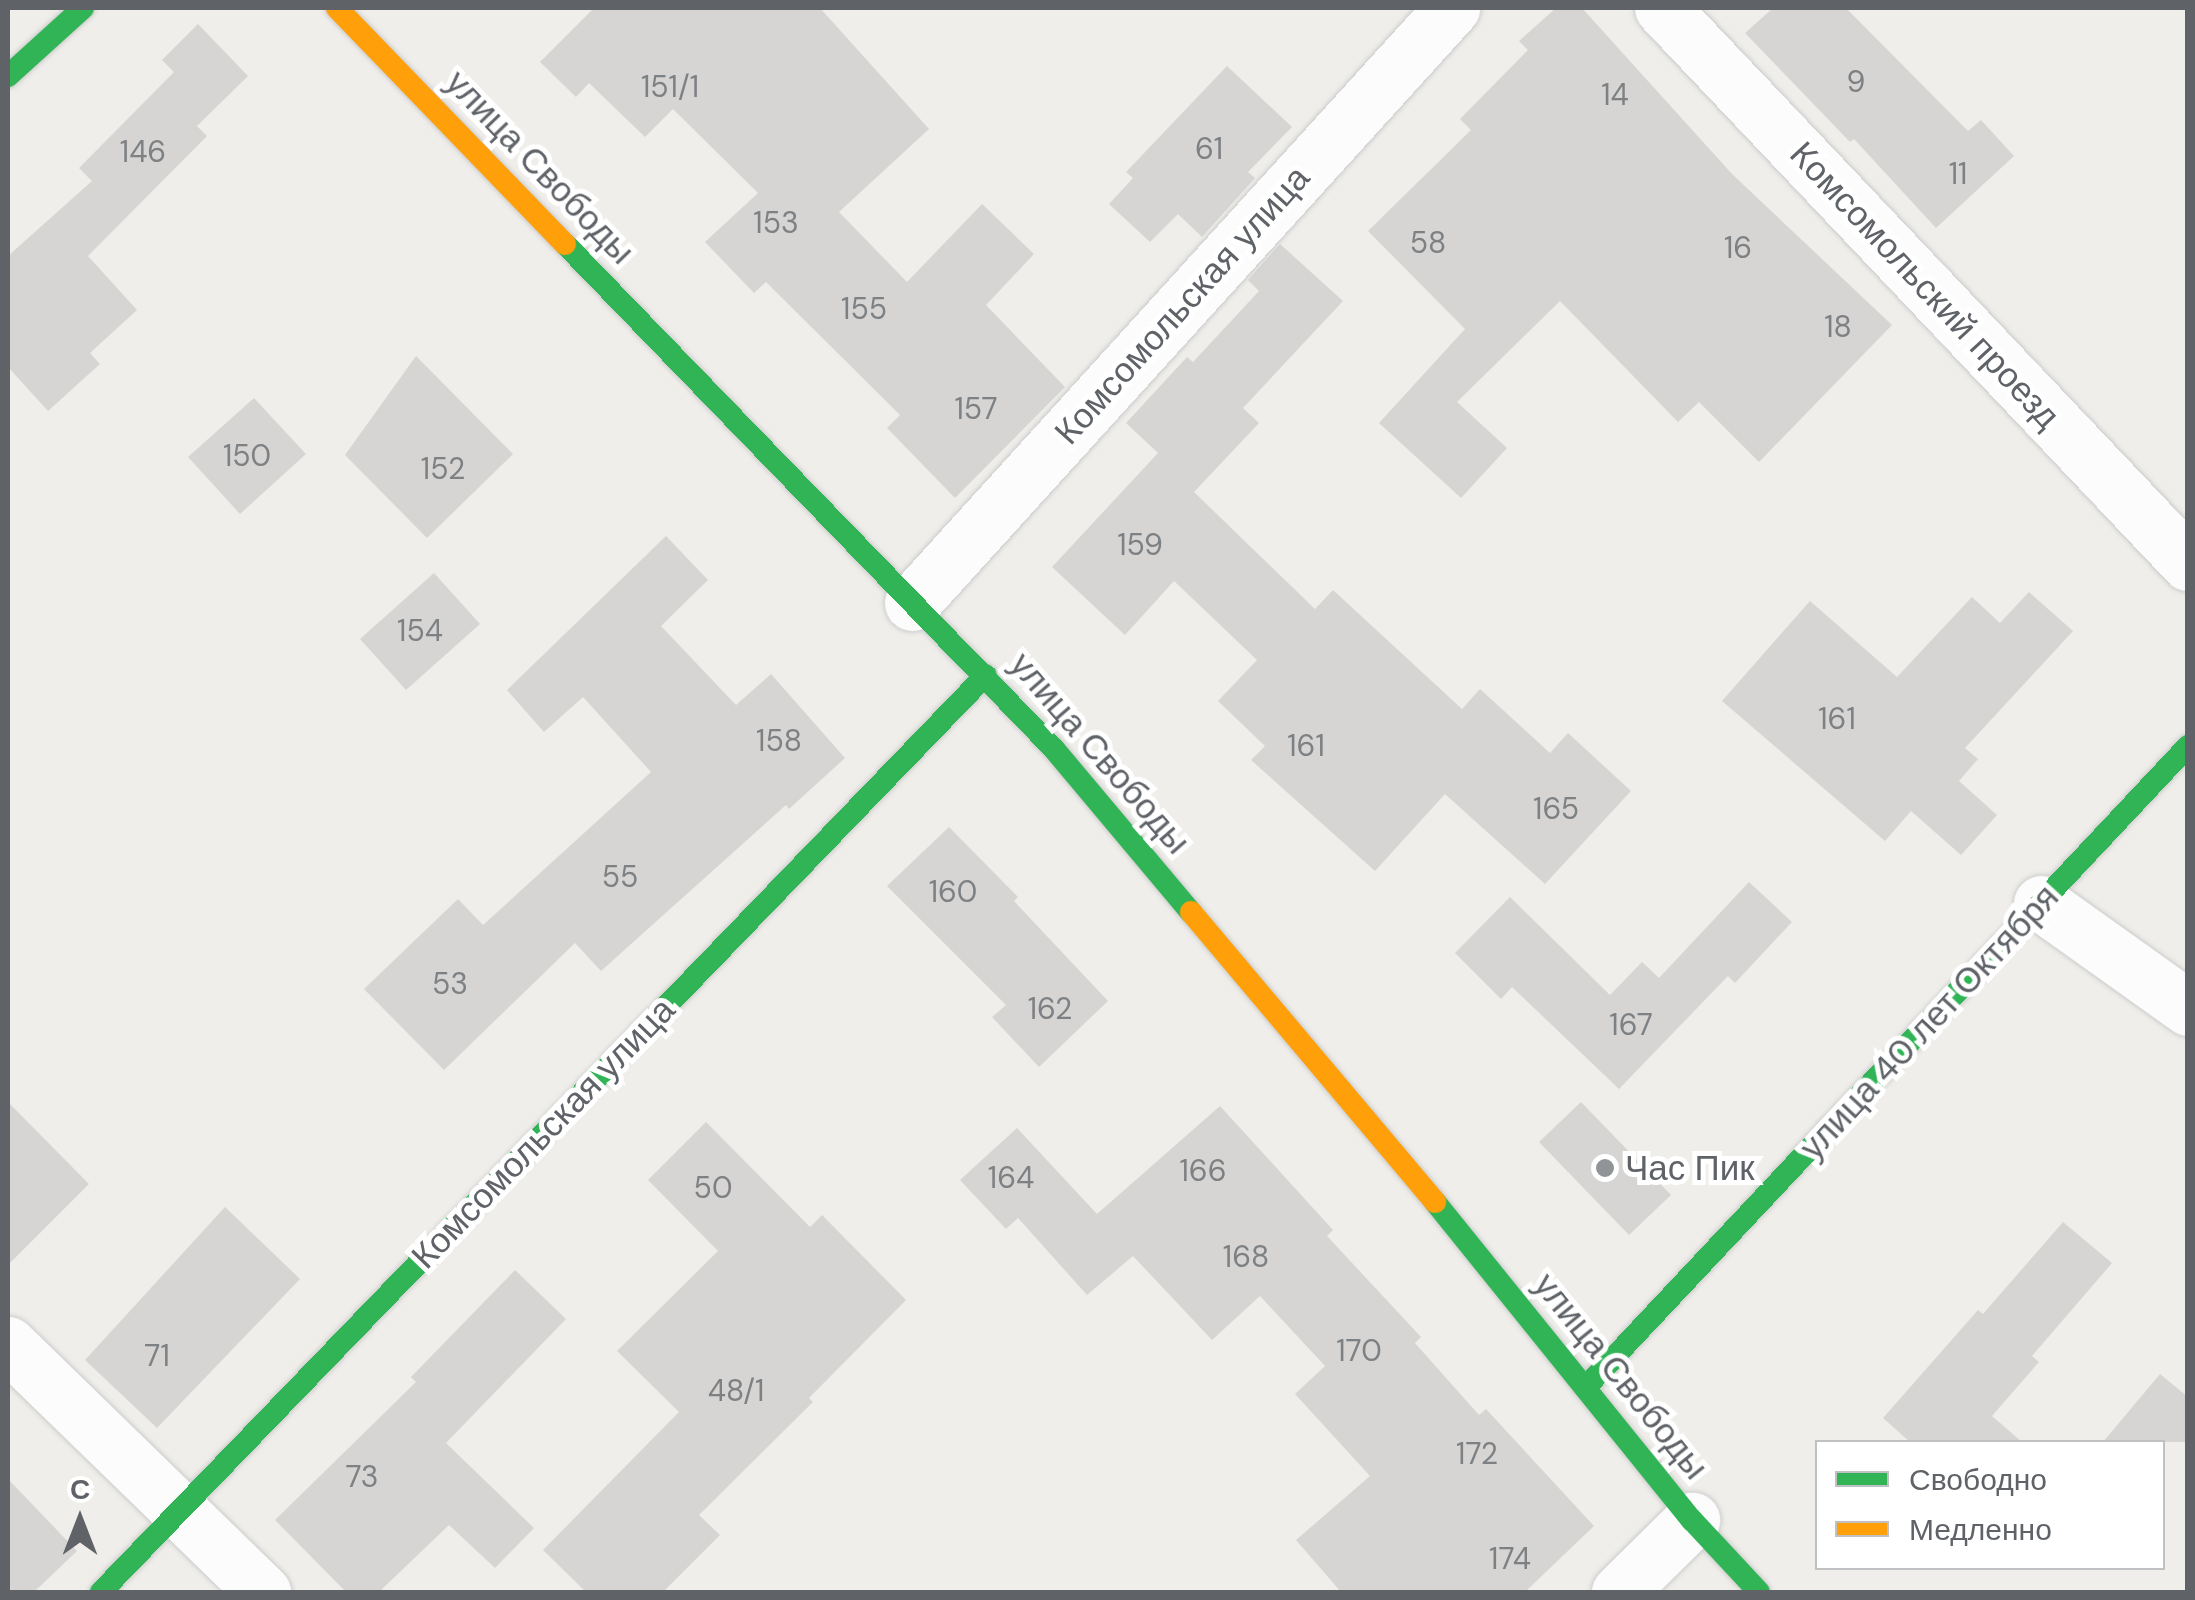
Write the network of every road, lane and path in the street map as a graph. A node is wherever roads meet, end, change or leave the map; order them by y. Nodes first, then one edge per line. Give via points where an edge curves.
1 (83, 8) edge
2 (337, 8) edge
3 (1452, 8) edge
4 (1662, 8) edge
5 (8, 76) edge
6 (2188, 563) edge
7 (912, 603) junction
8 (986, 676) junction
9 (2188, 746) edge
10 (2041, 903) junction
11 (2188, 1008) edge
12 (8, 1344) edge
13 (1587, 1386) junction
14 (180, 1508) junction
15 (1692, 1520) junction
16 (101, 1592) edge
17 (263, 1592) edge
18 (1619, 1592) edge
19 (1759, 1592) edge

1 - 5 street
2 - 7 street, улица Свободы
3 - 7 street, Комсомольская улица
4 - 6 street, Комсомольский проезд
7 - 8 street, улица Свободы
8 - 13 street, улица Свободы
8 - 14 street, Комсомольская улица
9 - 10 street, улица 40 лет Октября
10 - 11 street
10 - 13 street, улица 40 лет Октября
12 - 14 street
13 - 15 street, улица Свободы
14 - 16 street, Комсомольская улица
14 - 17 street
15 - 18 street
15 - 19 street, улица Свободы

